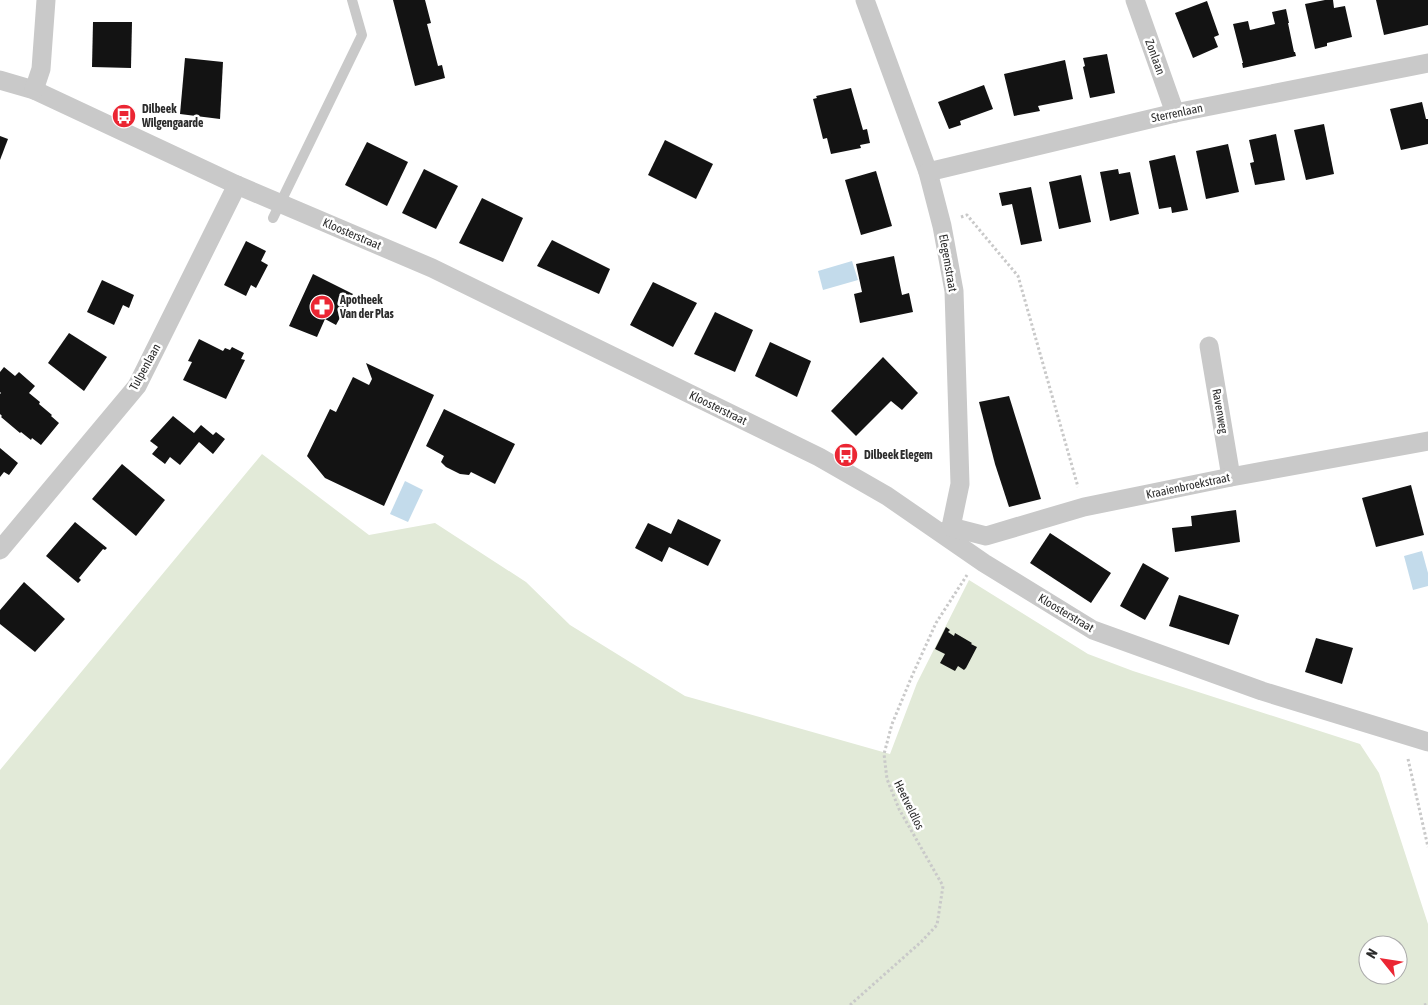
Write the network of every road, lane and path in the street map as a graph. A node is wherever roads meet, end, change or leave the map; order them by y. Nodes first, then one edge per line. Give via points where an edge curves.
1 (46, 0) edge
2 (352, 0) edge
3 (865, 0) edge
4 (1135, 0) edge
5 (1428, 63) edge
6 (0, 80) edge
7 (34, 90) junction
8 (1175, 113) junction
9 (928, 172) junction
10 (237, 185) junction
11 (276, 211) junction
12 (942, 226) junction
13 (1209, 346) dead end
14 (1428, 441) edge
15 (1231, 477) junction
16 (1084, 507) junction
17 (947, 531) junction
18 (0, 550) edge
19 (978, 559) junction
20 (1401, 734) junction
21 (1428, 742) edge
22 (1428, 847) edge
23 (1428, 1004) edge
24 (850, 1005) edge
25 (1424, 1005) edge

1 - 7 street via 41,69
2 - 11 lane via 362,35
3 - 9 street, Elegemstraat
4 - 8 street, Zonlaan
5 - 8 street, Sterrenlaan
6 - 7 street, Kloosterstraat
7 - 10 street, Kloosterstraat
8 - 9 street, Sterrenlaan
9 - 12 street, Elegemstraat
10 - 11 street, Kloosterstraat
10 - 18 street, Tulpenlaan via 137,386
11 - 17 street, Kloosterstraat via 432,268 819,457
12 - 16 path via 967,215 1018,276
12 - 17 street, Elegemstraat via 954,291 960,474
13 - 15 street, Ravenweg
14 - 15 street, Kraaienbroekstraat
15 - 16 street, Kraaienbroekstraat
16 - 17 street, Kraaienbroekstraat via 986,536
17 - 19 street, Kloosterstraat
19 - 20 street, Kloosterstraat via 1093,630 1262,691
19 - 24 path, Heetveldlos via 936,623 895,716 884,754 887,779 899,809 943,886 937,925
20 - 21 street, Kloosterstraat
20 - 22 path
23 - 25 path

